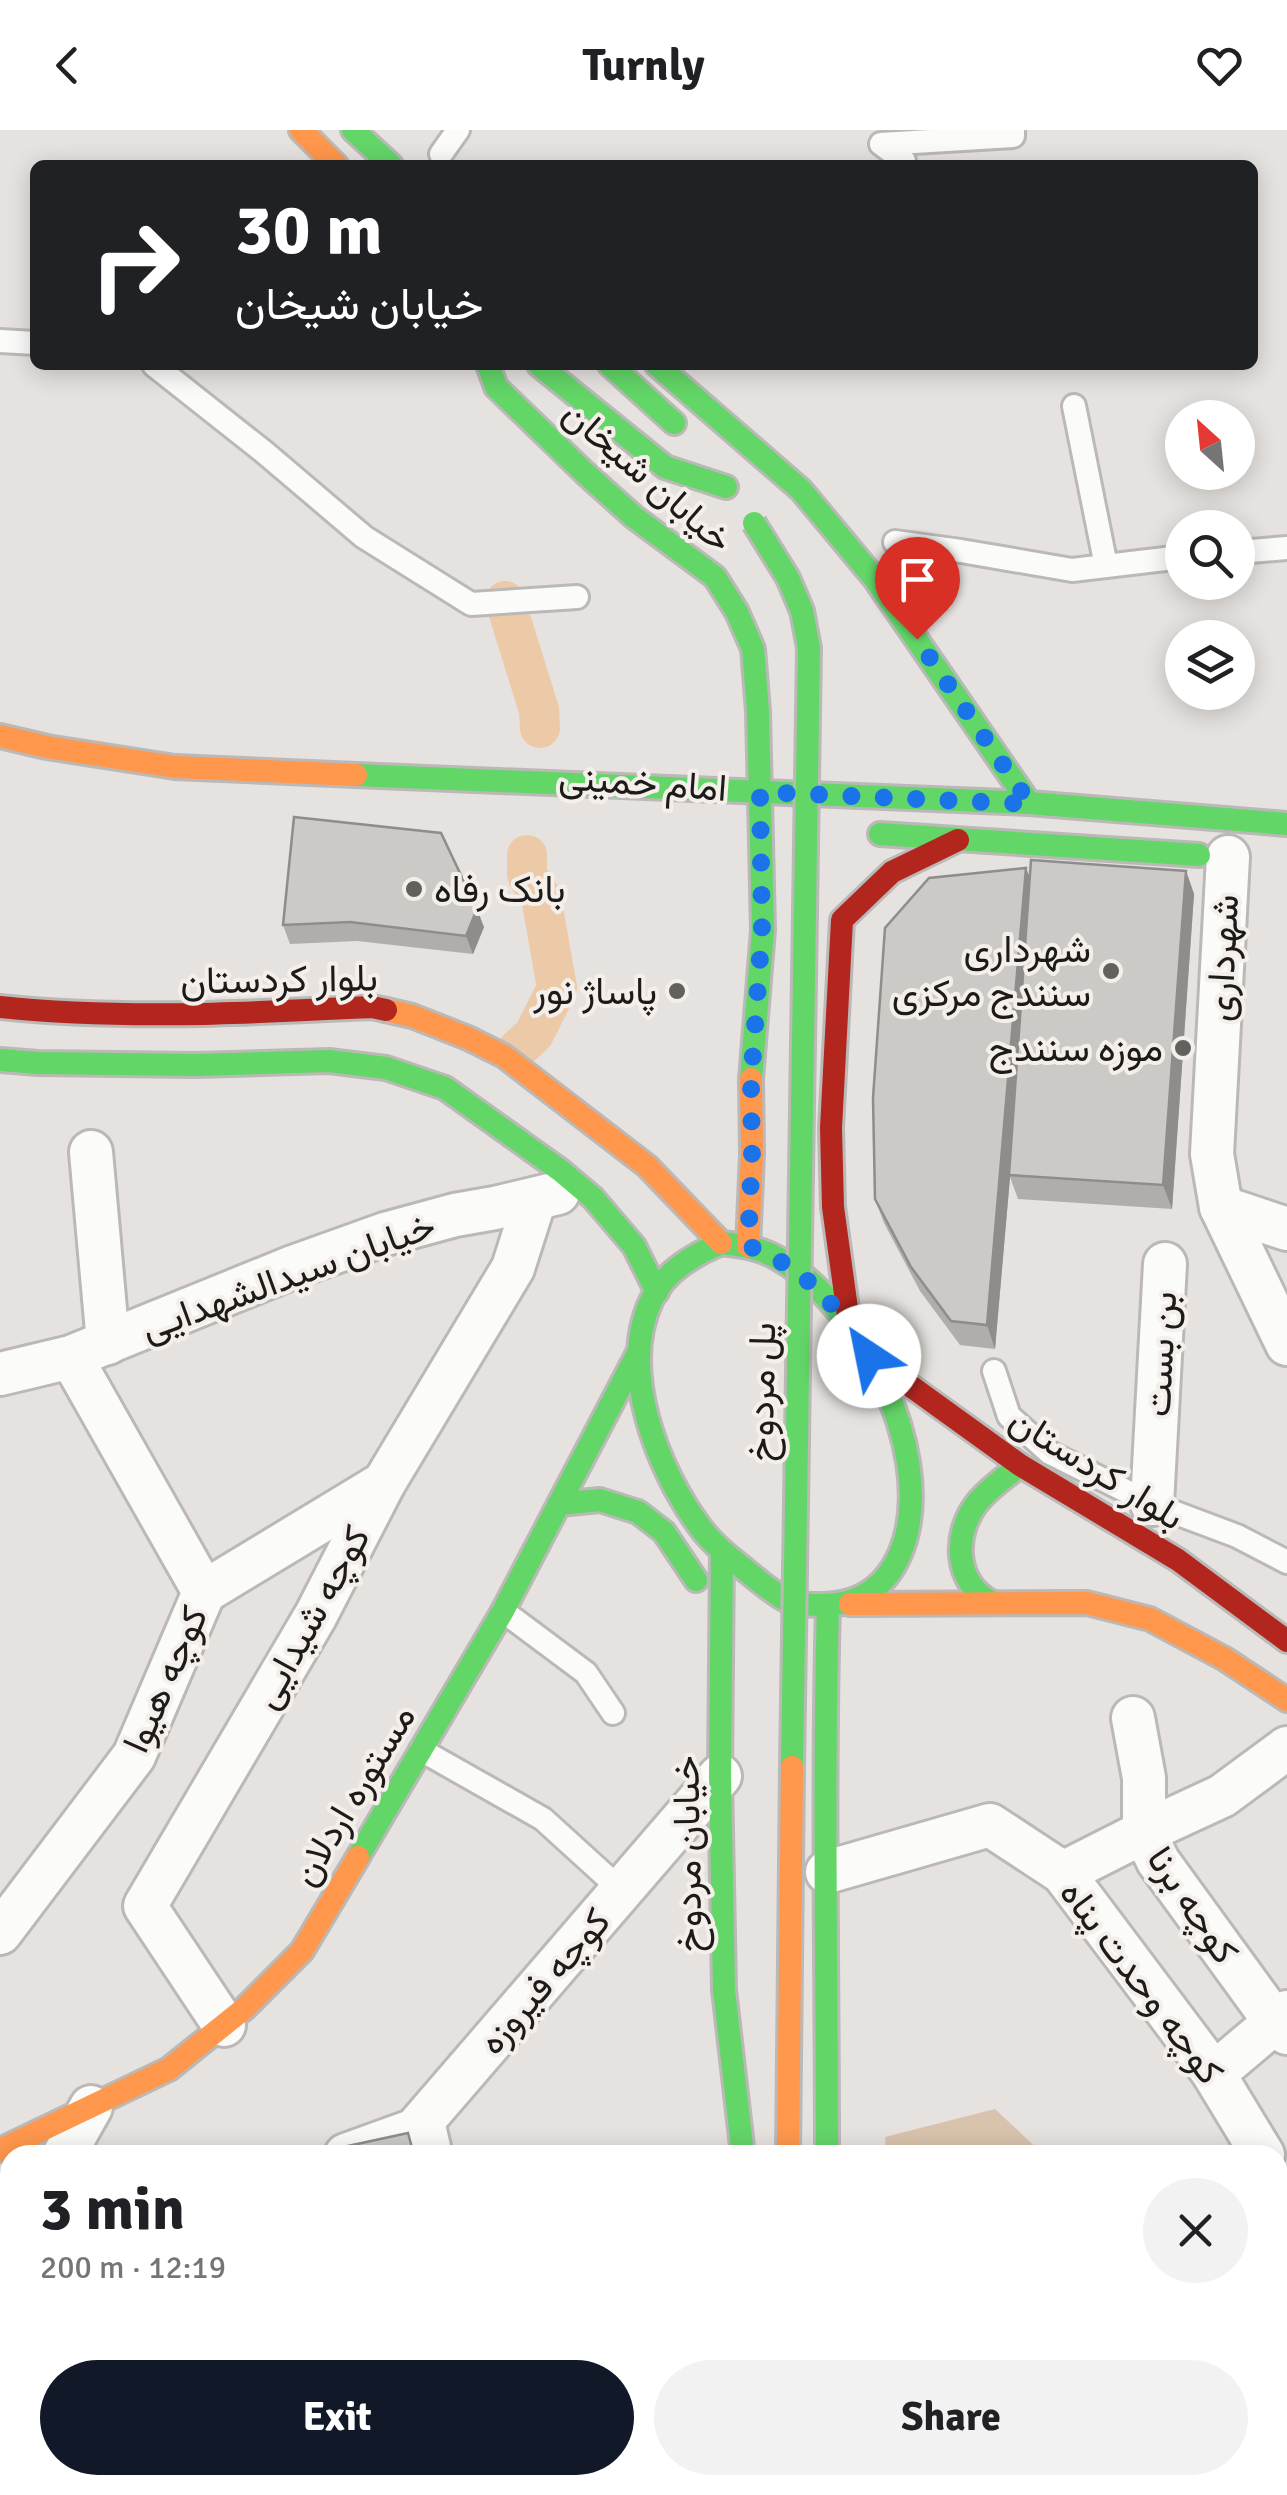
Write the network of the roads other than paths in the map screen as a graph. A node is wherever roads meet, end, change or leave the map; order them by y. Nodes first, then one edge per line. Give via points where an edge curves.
1 (301, 130) edge
2 (353, 130) edge
3 (458, 130) edge
4 (1013, 130) edge
5 (441, 154) dead end
6 (331, 160) edge
7 (386, 160) edge
8 (901, 160) edge
9 (0, 341) edge
10 (30, 344) edge
11 (160, 370) edge
12 (490, 370) edge
13 (545, 370) edge
14 (615, 370) edge
15 (663, 370) edge
16 (1074, 406) dead end
17 (740, 504) junction
18 (895, 542) dead end
19 (1287, 548) edge
20 (1255, 551) edge
21 (1165, 559) edge
22 (1106, 566) junction
23 (577, 597) dead end
24 (0, 736) edge
25 (296, 774) junction
26 (760, 792) junction
27 (458, 801) dead end
28 (1030, 804) junction
29 (1287, 824) edge
30 (751, 825) junction
31 (820, 830) dead end
32 (860, 832) dead end
33 (960, 839) junction
34 (1238, 857) joint
35 (0, 1006) edge
36 (0, 1060) edge
37 (91, 1152) dead end
38 (578, 1187) junction
39 (534, 1200) junction
40 (1221, 1207) junction
41 (1287, 1229) edge
42 (720, 1243) junction
43 (748, 1246) junction
44 (1164, 1264) dead end
45 (657, 1292) junction
46 (849, 1323) junction
47 (1287, 1344) edge
48 (90, 1350) junction
49 (638, 1353) junction
50 (869, 1356) junction
51 (994, 1371) dead end
52 (0, 1374) edge
53 (1020, 1465) junction
54 (384, 1483) junction
55 (559, 1504) junction
56 (1152, 1504) junction
57 (722, 1551) junction
58 (1287, 1562) edge
59 (204, 1592) junction
60 (991, 1602) junction
61 (839, 1605) junction
62 (503, 1611) junction
63 (722, 1626) junction
64 (1287, 1641) edge
65 (1287, 1700) edge
66 (613, 1713) dead end
67 (1133, 1718) dead end
68 (1287, 1748) edge
69 (421, 1750) junction
70 (720, 1776) junction
71 (1144, 1832) junction
72 (827, 1872) junction
73 (1062, 1873) junction
74 (621, 1890) junction
75 (0, 1933) edge
76 (1283, 2022) edge
77 (224, 2025) junction
78 (1212, 2072) junction
79 (92, 2106) junction
80 (431, 2112) junction
81 (10, 2145) edge
82 (70, 2145) edge
83 (374, 2145) edge
84 (439, 2145) edge
85 (743, 2145) edge
86 (788, 2145) edge
87 (827, 2145) edge
88 (1257, 2145) edge

1 - 6 main road
2 - 7 main road
3 - 5 lane
4 - 8 lane via 1013,136 881,144
9 - 10 lane
11 - 23 lane via 364,537 471,604
12 - 26 main road, خیابان شیخان via 496,387 584,473 715,577 738,612 753,649
13 - 17 main road via 666,468
14 - 17 main road, پل مردوخ via 697,447
15 - 28 main road via 801,490 876,579
16 - 22 lane
17 - 86 main road, پل مردوخ, bridge via 788,578 809,648
18 - 22 lane via 1072,570
19 - 20 lane
21 - 22 lane
24 - 25 main road, امام خمینی via 175,767
25 - 26 main road, امام خمینی
25 - 27 main road, امام خمینی
26 - 28 main road, امام خمینی
26 - 30 main road, خیابان شیخان
28 - 29 main road, امام خمینی
30 - 31 main road, امام خمینی
30 - 43 main road, خیابان شیخان via 762,930
32 - 33 main road
33 - 34 main road
33 - 46 main road via 892,872 842,920 831,1128 833,1206
34 - 40 street, شهرداری via 1212,1154
35 - 42 main road, بلوار کردستان via 183,1016 372,1007 412,1016 504,1056 647,1166
36 - 38 main road via 328,1061 386,1068 445,1088
37 - 48 street
38 - 39 street, خیابان سیدالشهدایی
38 - 45 main road via 634,1246
39 - 48 street, خیابان سیدالشهدایی via 385,1234
39 - 54 street, کوچه شیدایی via 513,1268
40 - 41 street
40 - 47 street, شهرداری
42 - 43 main road
42 - 45 main road via 682,1262
43 - 46 main road via 801,1275
44 - 56 street, بن بست
45 - 49 main road
46 - 50 main road
48 - 52 street, خیابان سیدالشهدایی
48 - 59 street, کوچه هیوا
49 - 55 main road, مستوره اردلان
49 - 57 main road via 646,1415 662,1459 678,1493
50 - 53 main road, بلوار کردستان
50 - 61 main road via 901,1425 908,1528 887,1578 870,1594
51 - 56 lane via 1009,1416 1050,1454
53 - 60 main road via 975,1505 964,1526 965,1572 975,1592
53 - 64 main road, بلوار کردستان via 1178,1560
54 - 59 street
54 - 77 street, کوچه شیدایی via 316,1614 145,1906
55 - 62 main road, مستوره اردلان
55 - 63 main road via 600,1500 638,1512 664,1532
56 - 58 lane
57 - 61 main road via 775,1594 800,1604
57 - 63 main road, خیابان مردوخ
59 - 75 street, کوچه هیوا via 134,1756
60 - 61 main road
60 - 65 main road via 1087,1603 1150,1620
61 - 72 main road via 824,1750
62 - 66 lane via 586,1673
62 - 69 main road, مستوره اردلان
63 - 70 main road, خیابان مردوخ
67 - 71 street, کوچه برنا via 1144,1778
68 - 71 street via 1222,1796
69 - 74 lane via 543,1819
69 - 77 main road, مستوره اردلان via 302,1951
70 - 74 street, کوچه فیروزه
70 - 85 main road, خیابان مردوخ via 724,1990
71 - 73 street
71 - 76 street, کوچه برنا via 1158,1861
72 - 73 street, کوچه وحدت پناه via 990,1825
72 - 87 main road
73 - 78 street, کوچه وحدت پناه
74 - 80 street, کوچه فیروزه
76 - 78 street
77 - 79 main road, مستوره اردلان via 169,2069
78 - 88 street, کوچه وحدت پناه
79 - 81 main road, مستوره اردلان
79 - 82 street
80 - 83 street, کوچه فیروزه via 415,2130
80 - 84 lane

